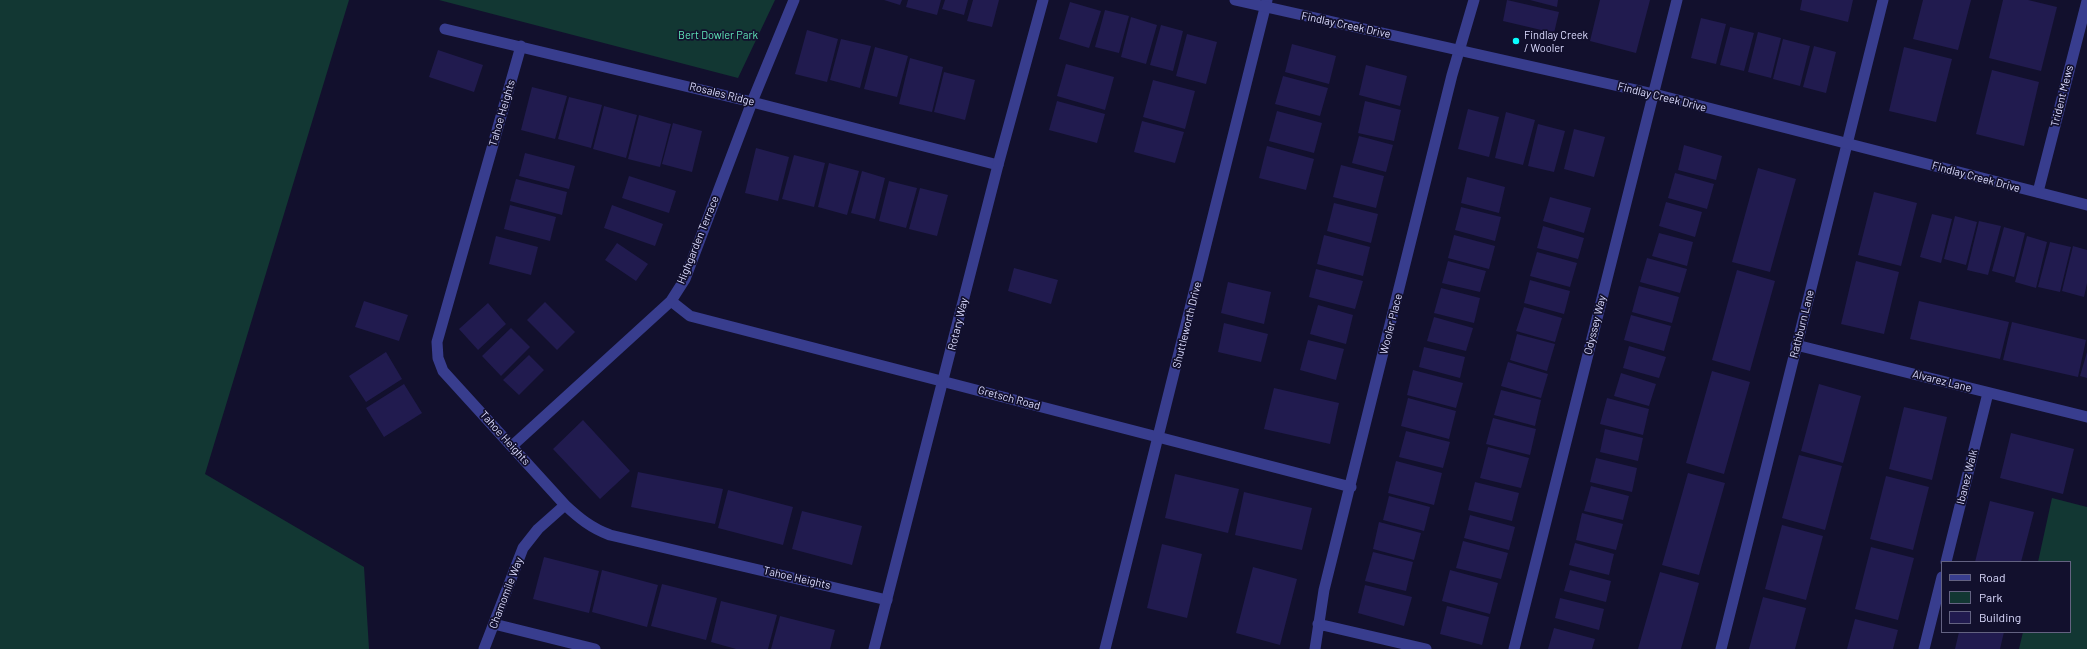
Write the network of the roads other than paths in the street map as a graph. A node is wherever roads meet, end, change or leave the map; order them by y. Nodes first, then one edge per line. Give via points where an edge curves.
1 (794, 0) edge
2 (1043, 0) edge
3 (1235, 0) edge
4 (1474, 0) edge
5 (1677, 0) edge
6 (1883, 0) edge
7 (2087, 0) edge
8 (1266, 4) edge
9 (445, 29) dead end
10 (521, 46) junction
11 (1460, 50) junction
12 (1654, 94) junction
13 (752, 102) junction
14 (1847, 143) junction
15 (998, 165) junction
16 (2038, 192) junction
17 (2087, 205) edge
18 (671, 301) junction
19 (1796, 345) junction
20 (944, 380) junction
21 (1988, 393) junction
22 (2087, 417) edge
23 (1158, 438) junction
24 (512, 446) junction
25 (1351, 486) junction
26 (565, 505) junction
27 (1946, 561) edge
28 (1941, 581) edge
29 (887, 600) junction
30 (494, 624) junction
31 (1318, 624) junction
32 (484, 649) edge
33 (595, 649) edge
34 (874, 649) edge
35 (1105, 649) edge
36 (1315, 649) edge
37 (1426, 649) edge
38 (1514, 649) edge
39 (1722, 649) edge
40 (1924, 649) edge

1 - 13 street, Highgarden Terrace
2 - 15 street, Rotary Way
3 - 8 street, Findlay Creek Drive
4 - 11 street, Wooler Place
5 - 12 street, Odyssey Way
6 - 14 street, Rathburn Lane
7 - 16 street, Trident Mews
8 - 11 street, Findlay Creek Drive
8 - 23 street, Shuttleworth Drive
9 - 10 street, Rosales Ridge
10 - 13 street, Rosales Ridge
10 - 24 street, Tahoe Heights via 437,342 438,358 443,371
11 - 12 street, Findlay Creek Drive
11 - 25 street, Wooler Place
12 - 14 street, Findlay Creek Drive
12 - 38 street, Odyssey Way
13 - 15 street, Rosales Ridge
13 - 18 street, Highgarden Terrace via 685,279
14 - 16 street, Findlay Creek Drive
14 - 19 street, Rathburn Lane
15 - 20 street, Rotary Way
16 - 17 street, Findlay Creek Drive
18 - 20 street, Gretsch Road via 690,316
18 - 24 street, Highgarden Terrace
19 - 21 street, Alvarez Lane
19 - 39 street, Rathburn Lane
20 - 23 street, Gretsch Road
20 - 29 street, Rotary Way
21 - 22 street, Alvarez Lane
21 - 27 street, Ibanez Walk
23 - 25 street, Gretsch Road
23 - 35 street, Shuttleworth Drive
24 - 26 street, Tahoe Heights
25 - 31 street, Wooler Place via 1324,590
26 - 29 street, Tahoe Heights via 584,522 610,535
26 - 30 street, Chamomile Way via 538,529 523,548
28 - 40 street
29 - 34 street, Rotary Way
30 - 32 street, Chamomile Way
30 - 33 street
31 - 36 street, Wooler Place
31 - 37 street

